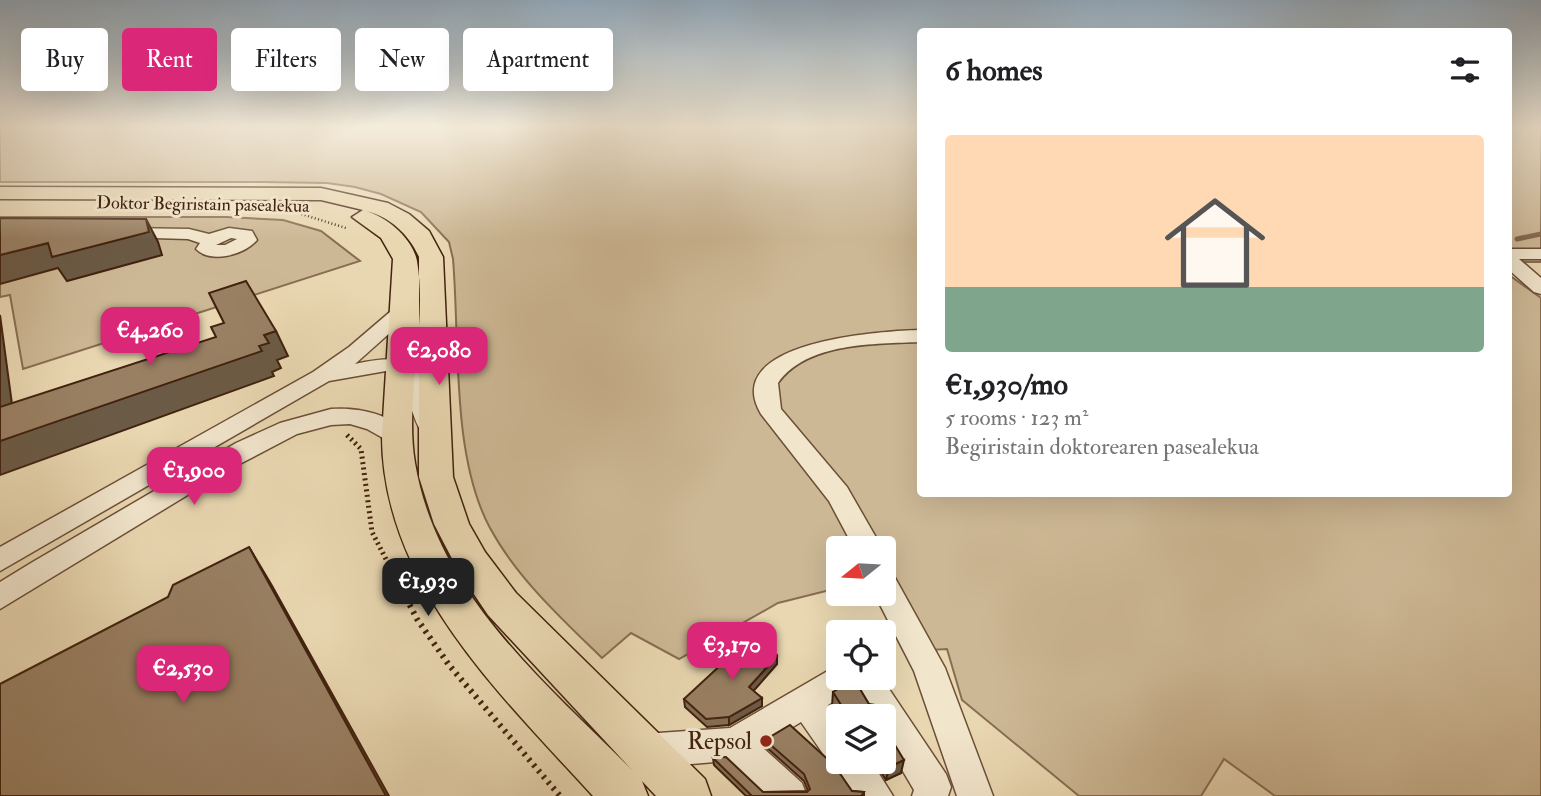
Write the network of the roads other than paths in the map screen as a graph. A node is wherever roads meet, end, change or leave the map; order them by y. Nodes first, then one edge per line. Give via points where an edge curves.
1 (0, 193) edge
2 (0, 203) edge
3 (111, 233) edge
4 (210, 240) dead end
5 (1541, 254) edge
6 (1512, 262) edge
7 (1541, 288) edge
8 (404, 310) junction
9 (917, 336) edge
10 (402, 367) junction
11 (321, 377) junction
12 (417, 438) junction
13 (862, 536) edge
14 (0, 560) edge
15 (0, 597) edge
16 (896, 606) edge
17 (826, 688) edge
18 (871, 690) edge
19 (805, 701) junction
20 (826, 730) edge
21 (734, 744) junction
22 (644, 751) junction
23 (858, 774) edge
24 (625, 796) edge
25 (688, 796) edge
26 (789, 796) edge
27 (874, 796) edge
28 (930, 796) edge
29 (975, 796) edge

1 - 12 main road, Doktor Begiristain pasealekua via 300,192 360,202 401,219 421,236 431,257
2 - 8 main road, Doktor Begiristain pasealekua via 263,201 325,207 366,218 390,234 405,259
3 - 4 street via 188,234
5 - 6 street
6 - 7 street
8 - 10 main road, Doktor Begiristain pasealekua
8 - 11 street via 358,352
9 - 13 street via 870,339 803,352 786,361 767,384 767,405 841,498
10 - 11 street via 386,364
10 - 12 main road, Doktor Begiristain pasealekua
11 - 14 street
12 - 15 street via 352,416 314,419 293,427 187,484
12 - 22 main road, Doktor Begiristain pasealekua via 452,524 502,604
12 - 24 main road via 398,460 407,511 424,557 480,640
16 - 29 street via 929,668
17 - 19 street
18 - 28 street via 933,786
19 - 20 lane
19 - 21 street
21 - 22 street
21 - 26 street
22 - 25 main road, Doktor Begiristain pasealekua
23 - 27 street

